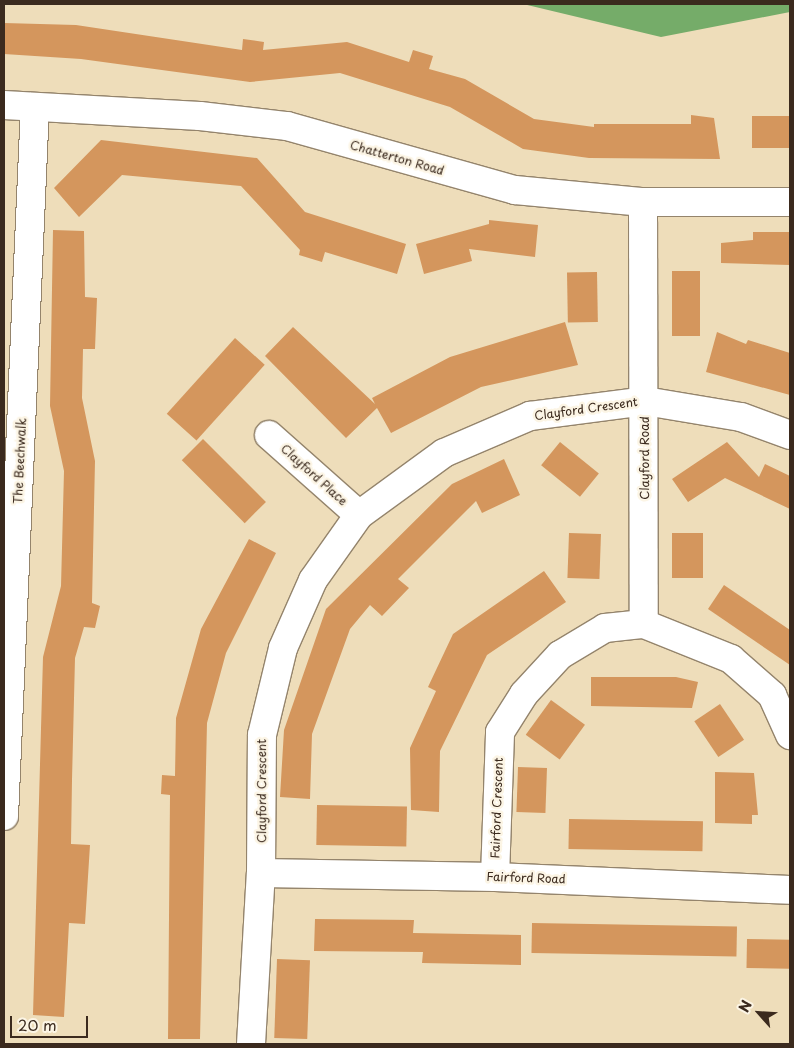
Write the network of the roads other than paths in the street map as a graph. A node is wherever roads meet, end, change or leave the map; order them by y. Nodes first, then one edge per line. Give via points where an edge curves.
1 (4, 105) edge
2 (35, 107) junction
3 (643, 202) junction
4 (790, 202) edge
5 (645, 401) junction
6 (790, 434) edge
7 (269, 435) dead end
8 (359, 515) junction
9 (644, 624) junction
10 (790, 735) edge
11 (4, 816) edge
12 (261, 873) junction
13 (495, 877) junction
14 (790, 890) edge
15 (251, 1044) edge

1 - 2 street, Chatterton Road
2 - 3 street, Chatterton Road via 200,116 287,126 515,190
2 - 11 street, The Beechwalk
3 - 4 street, Chatterton Road
3 - 5 street, Clayford Road
5 - 6 street, Clayford Crescent via 741,417
5 - 8 street, Clayford Crescent via 530,416 444,453
5 - 9 street, Clayford Road
7 - 8 street, Clayford Place
8 - 12 street, Clayford Crescent via 313,580 283,648 262,735
9 - 10 street, Fairford Crescent via 731,659 772,695
9 - 13 street, Fairford Crescent via 605,628 560,655 524,694 500,732 494,791
12 - 13 street, Fairford Road
12 - 15 street, Clayford Crescent
13 - 14 street, Fairford Road

